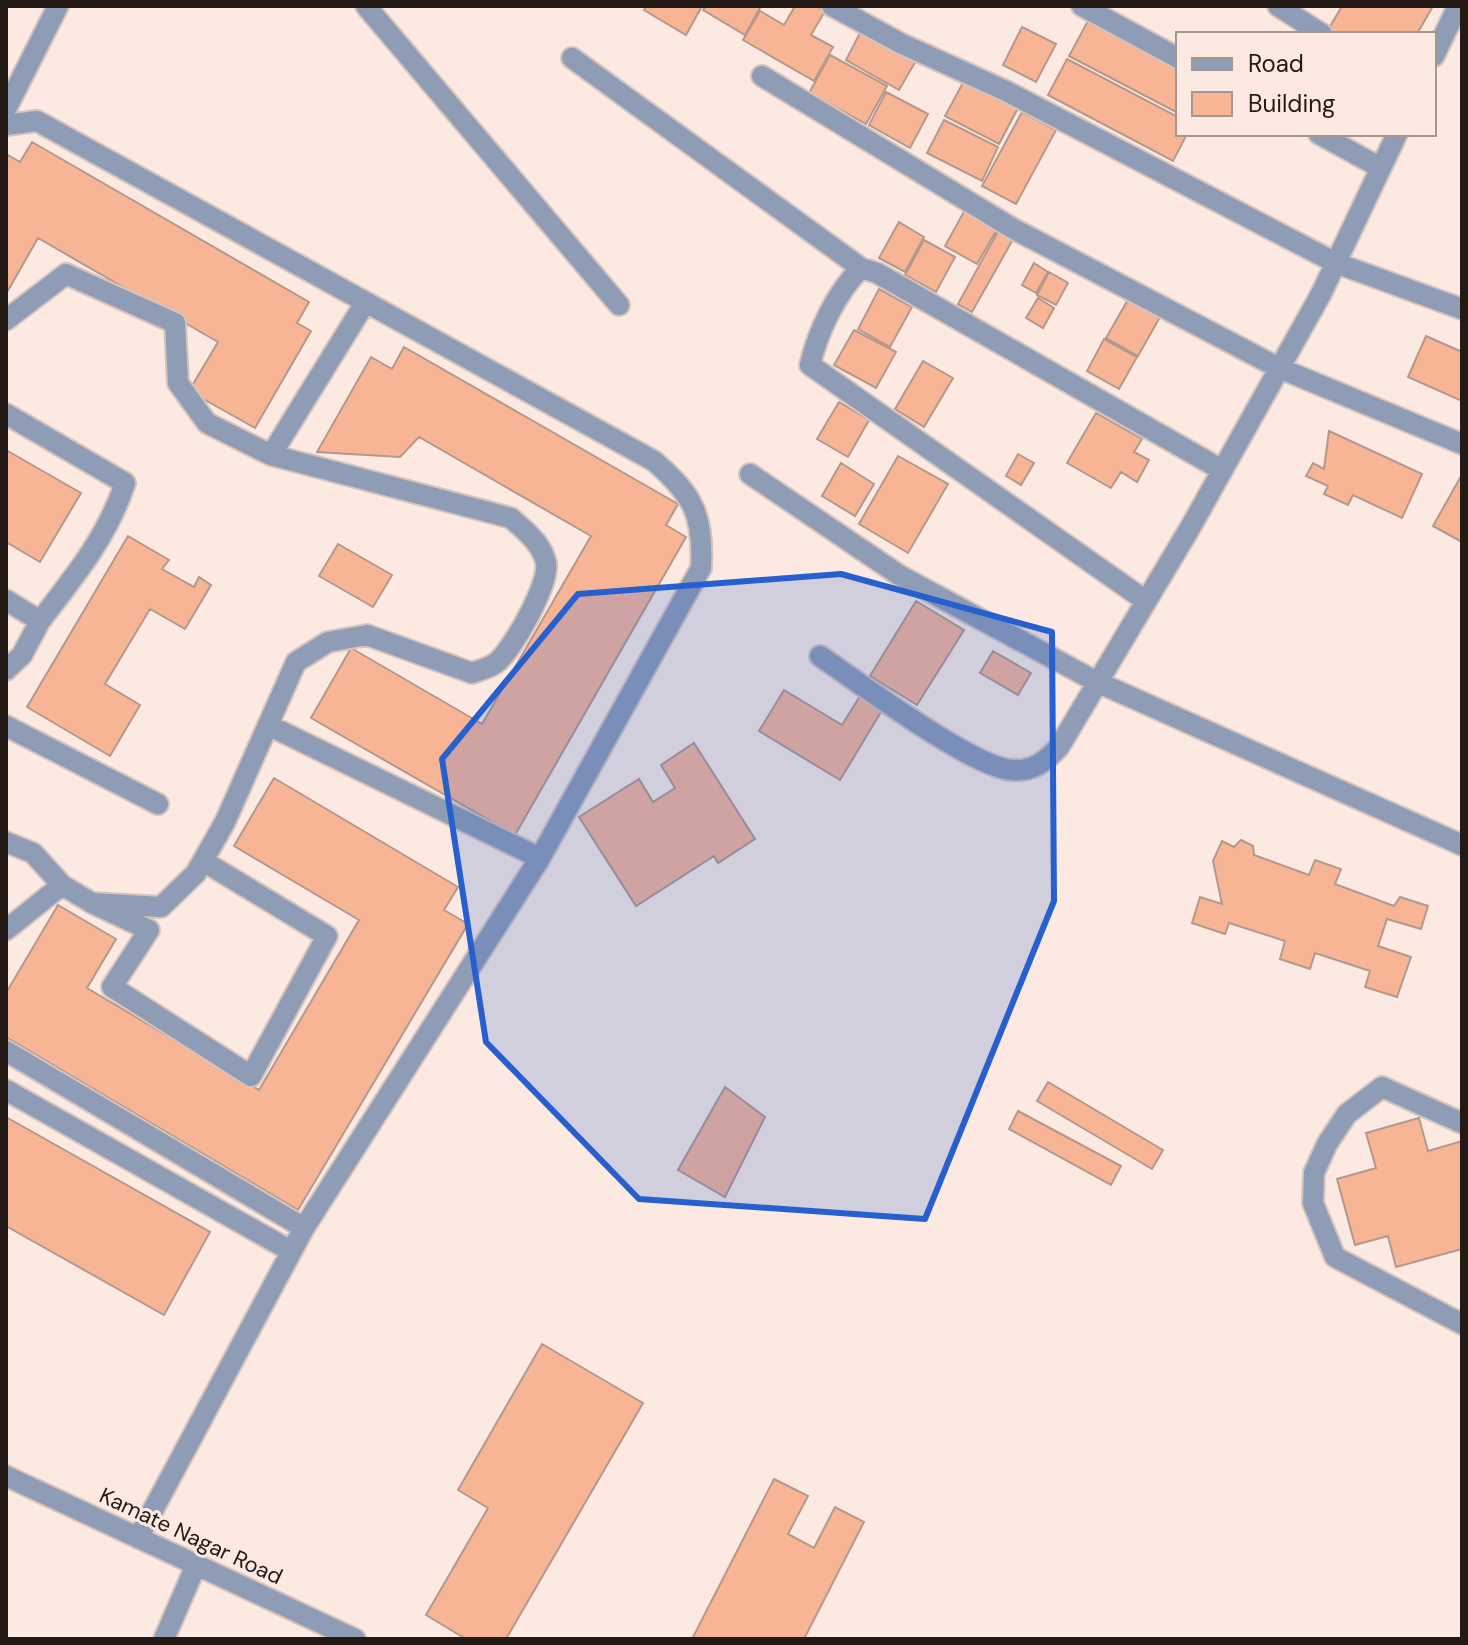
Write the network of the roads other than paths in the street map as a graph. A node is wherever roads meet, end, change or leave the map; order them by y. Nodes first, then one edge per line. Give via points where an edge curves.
1 (58, 6) edge
2 (366, 6) edge
3 (832, 6) edge
4 (1082, 6) edge
5 (1278, 6) edge
6 (1458, 6) edge
7 (1319, 32) edge
8 (1436, 52) edge
9 (1176, 57) edge
10 (572, 58) dead end
11 (762, 76) dead end
12 (6, 109) edge
13 (6, 125) edge
14 (1323, 136) edge
15 (1396, 136) edge
16 (1381, 168) junction
17 (1336, 263) junction
18 (861, 268) junction
19 (365, 303) junction
20 (619, 305) dead end
21 (1462, 309) edge
22 (6, 320) edge
23 (1279, 368) junction
24 (6, 414) edge
25 (1462, 444) edge
26 (271, 455) junction
27 (1222, 470) junction
28 (750, 474) dead end
29 (6, 600) edge
30 (1146, 601) junction
31 (40, 621) junction
32 (820, 656) dead end
33 (6, 670) edge
34 (1097, 682) junction
35 (268, 725) junction
36 (6, 726) edge
37 (158, 804) dead end
38 (6, 842) edge
39 (1462, 845) edge
40 (540, 858) junction
41 (203, 861) junction
42 (62, 885) junction
43 (92, 903) junction
44 (6, 930) edge
45 (6, 1051) edge
46 (6, 1090) edge
47 (1462, 1123) edge
48 (304, 1228) junction
49 (291, 1251) junction
50 (1462, 1324) edge
51 (6, 1476) edge
52 (138, 1538) junction
53 (197, 1563) junction
54 (164, 1639) edge
55 (355, 1639) edge

1 - 12 street
2 - 20 street
3 - 17 street
4 - 9 street
5 - 7 street
6 - 8 street
10 - 18 street
11 - 23 street via 1012,228
13 - 19 street via 37,121
14 - 16 street
15 - 16 street
16 - 17 street
17 - 21 street
17 - 23 street
18 - 27 street
18 - 30 street via 815,342 810,365
19 - 26 street
19 - 40 street via 654,461 686,489 703,531 701,568
22 - 26 street via 66,274 175,323 178,383 207,423
23 - 25 street
23 - 27 street
24 - 31 street via 125,483 94,550
26 - 35 street via 511,518 535,540 546,562 536,598 495,664 472,673 367,635 328,642 296,662
27 - 30 street
28 - 34 street via 899,575
29 - 31 street
30 - 34 street
31 - 33 street via 22,655
32 - 34 street via 969,756 1011,771 1043,765
34 - 39 street
35 - 40 street
35 - 41 street
36 - 37 street
38 - 42 street via 33,853
40 - 48 street
41 - 43 street via 161,907
41 - 43 street via 327,936 251,1076 112,987 149,930
42 - 43 street
42 - 44 street
45 - 48 street
46 - 49 street
47 - 50 street via 1382,1087 1347,1114 1327,1144 1314,1173 1313,1203 1335,1257
48 - 49 street
49 - 52 street
51 - 52 street, Kamate Nagar Road
52 - 53 street, Kamate Nagar Road
53 - 54 street
53 - 55 street, Kamate Nagar Road

